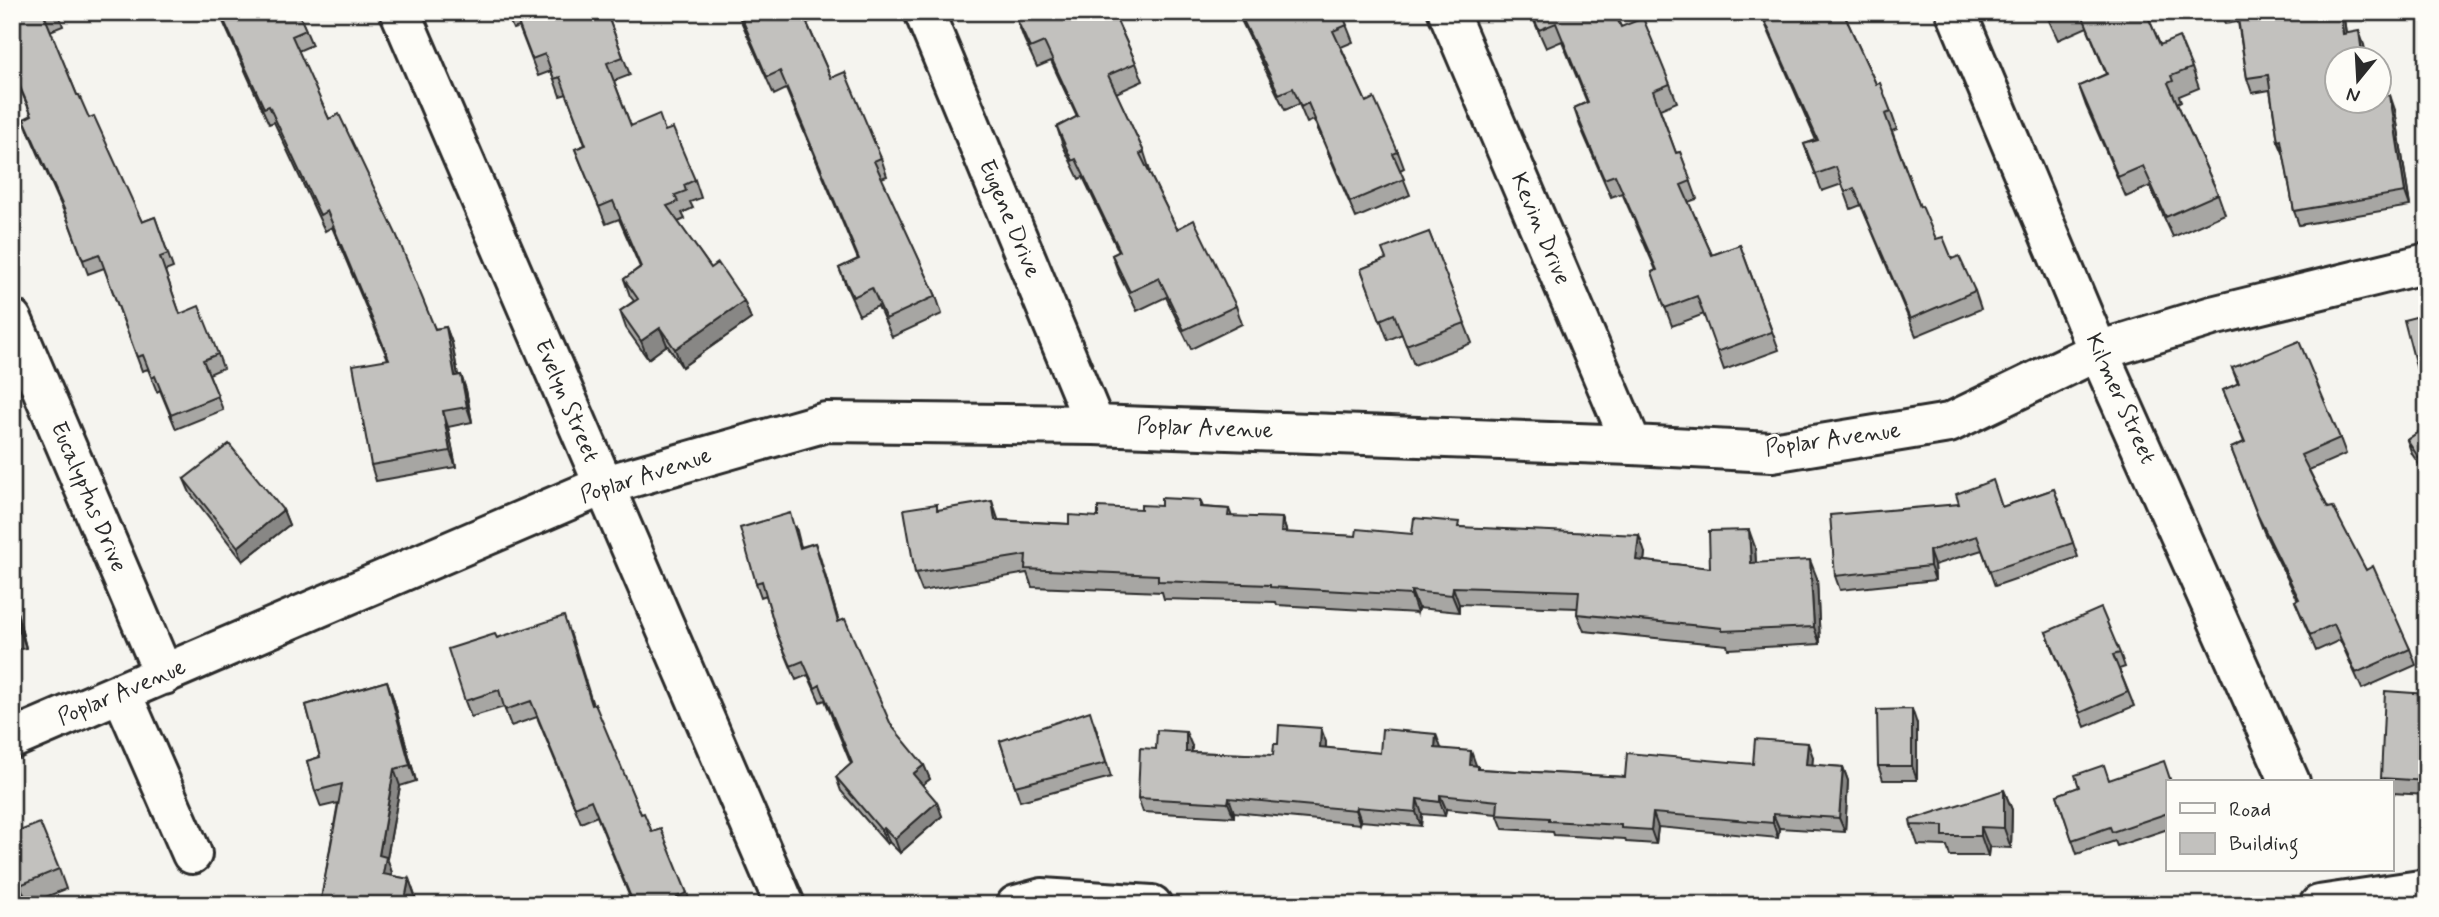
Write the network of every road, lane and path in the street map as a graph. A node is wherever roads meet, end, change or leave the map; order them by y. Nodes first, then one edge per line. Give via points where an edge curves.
1 (400, 12) edge
2 (924, 12) edge
3 (1448, 12) edge
4 (1956, 12) edge
5 (2427, 263) edge
6 (12, 319) edge
7 (2098, 351) junction
8 (1095, 425) junction
9 (1632, 445) junction
10 (602, 486) junction
11 (164, 675) junction
12 (121, 692) junction
13 (12, 739) edge
14 (2289, 780) edge
15 (192, 854) dead end
16 (2427, 889) edge
17 (2334, 895) edge
18 (785, 905) edge
19 (1016, 905) edge
20 (1152, 905) edge

1 - 10 street, Evelyn Street
2 - 8 street, Eugene Drive
3 - 9 street, Kevin Drive
4 - 7 street, Kilmer Street
5 - 7 street, Poplar Avenue via 2212,316
6 - 11 street, Eucalyptus Drive
7 - 9 street, Poplar Avenue via 1949,423 1772,452
7 - 14 street, Kilmer Street
8 - 9 street, Poplar Avenue
8 - 10 street, Poplar Avenue via 826,422
10 - 11 street, Poplar Avenue
10 - 18 street, Evelyn Street
11 - 12 street, Poplar Avenue
12 - 13 street, Poplar Avenue
12 - 15 street
16 - 17 street
19 - 20 street via 1042,898

